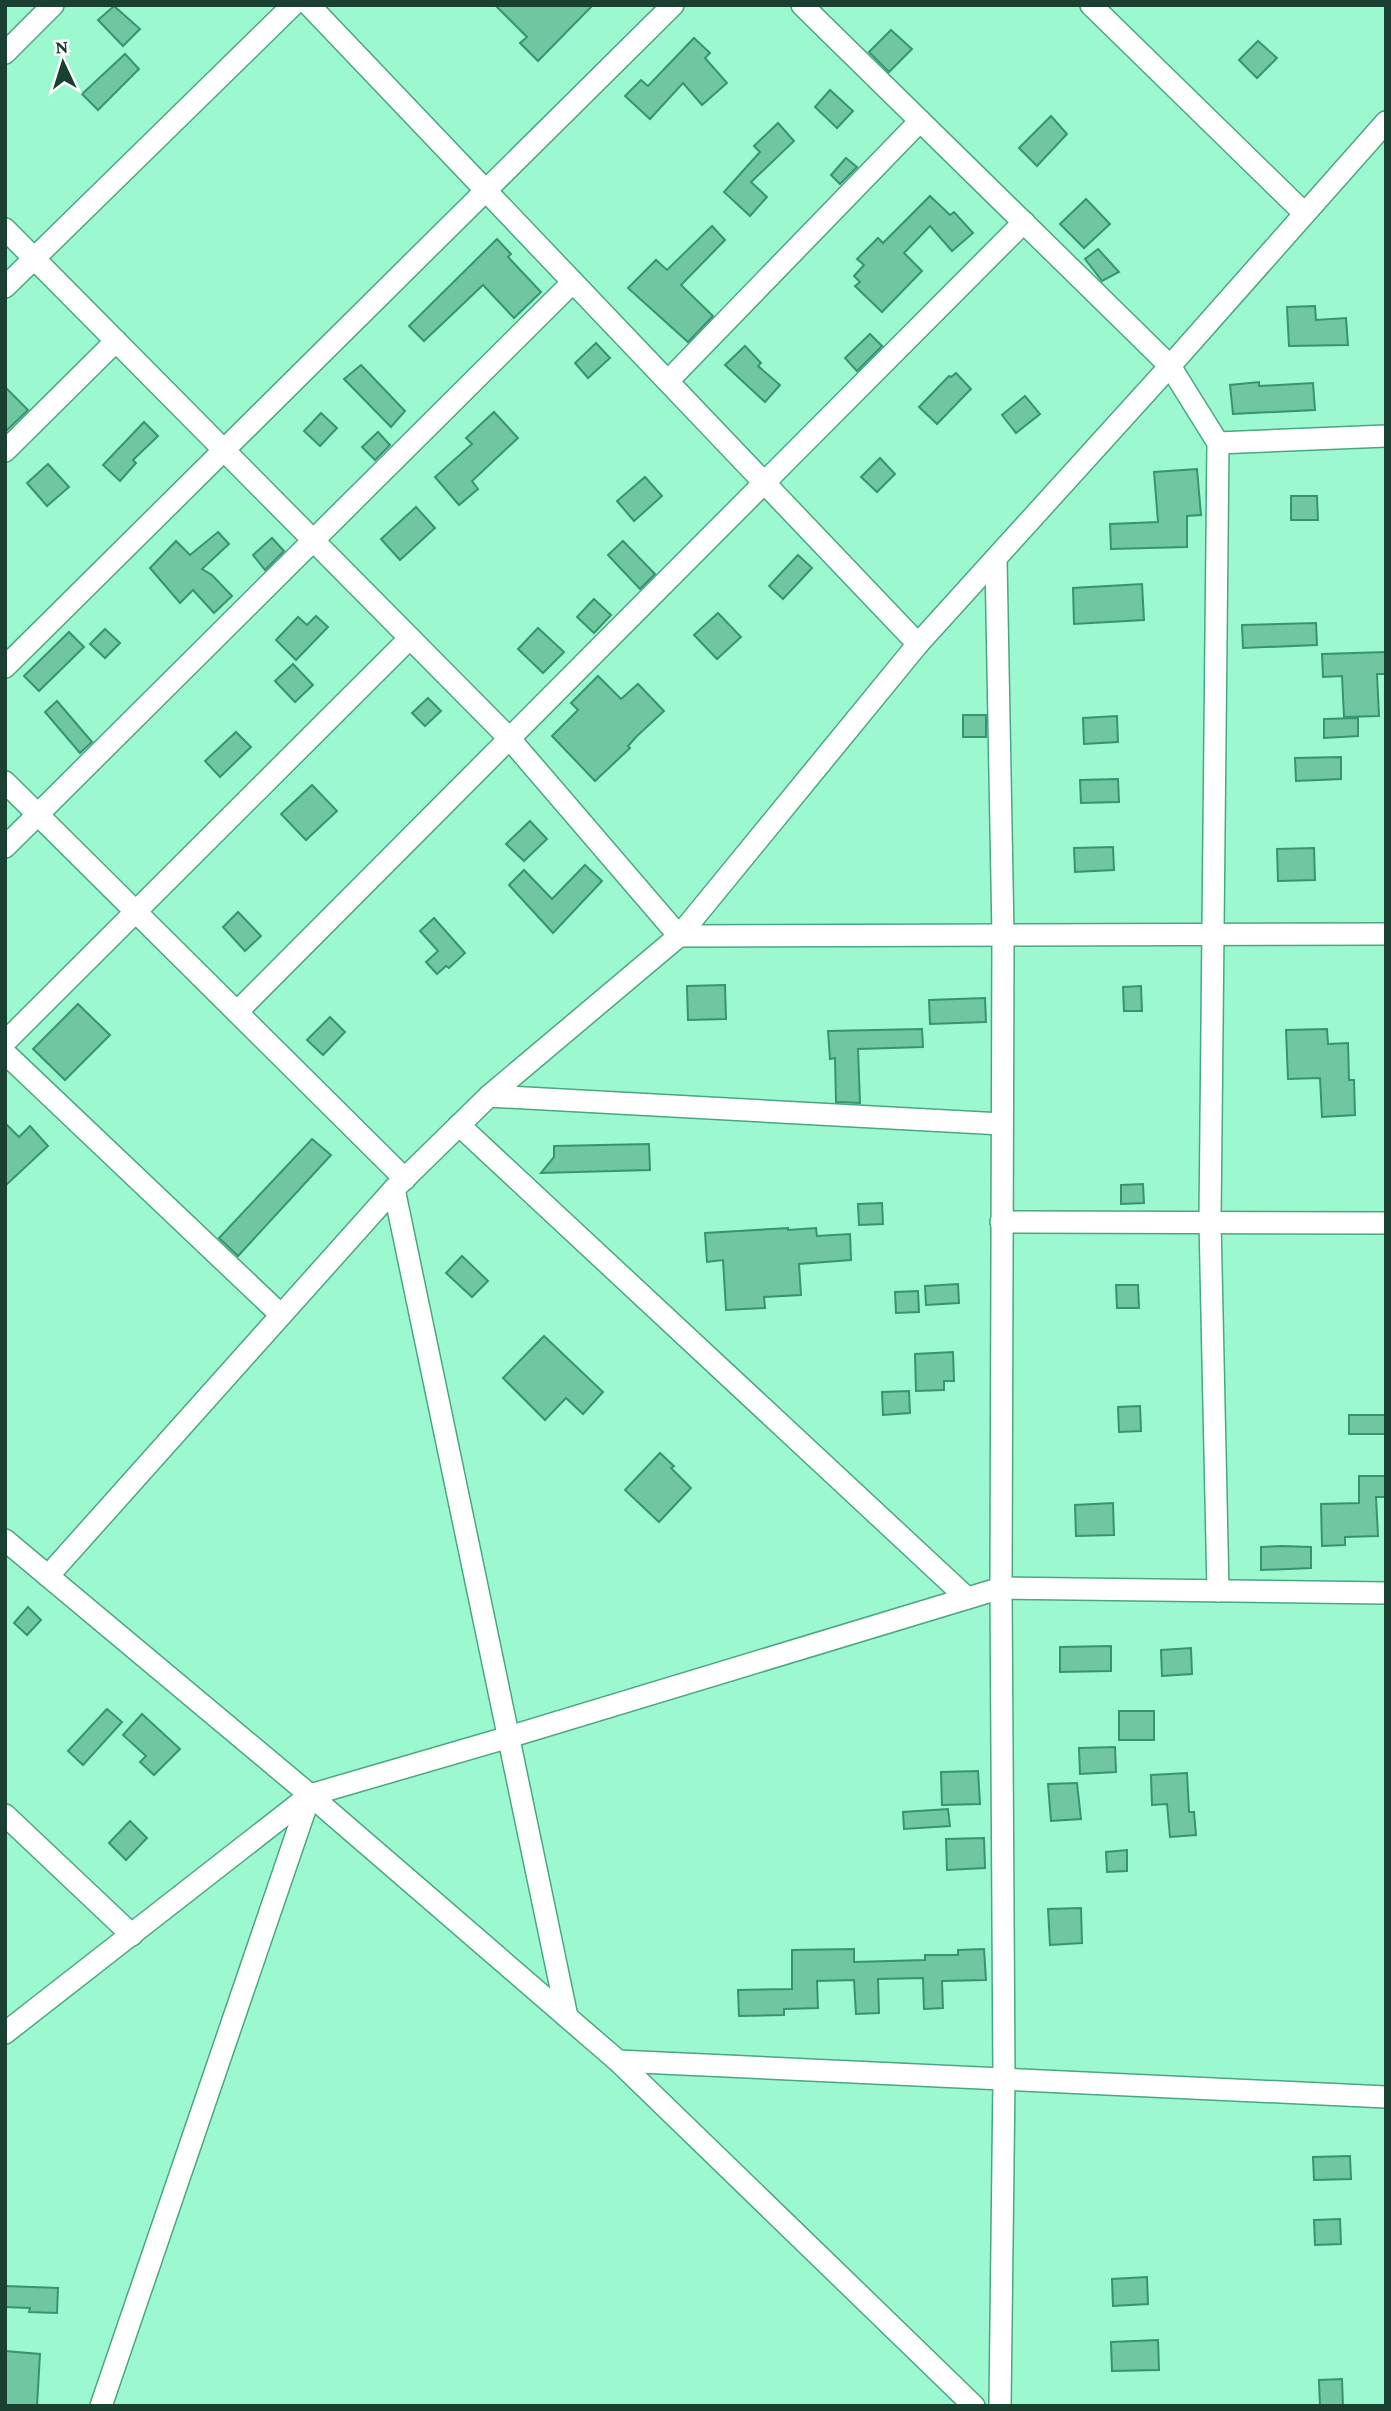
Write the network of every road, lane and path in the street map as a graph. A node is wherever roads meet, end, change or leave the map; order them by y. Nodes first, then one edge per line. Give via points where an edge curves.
1 (52, 5) edge
2 (293, 5) edge
3 (309, 5) edge
4 (673, 5) edge
5 (802, 5) edge
6 (1091, 5) edge
7 (5, 53) edge
8 (920, 121) junction
9 (1386, 122) edge
10 (486, 190) junction
11 (1304, 213) junction
12 (1024, 222) junction
13 (5, 229) edge
14 (34, 259) junction
15 (573, 282) junction
16 (5, 288) edge
17 (116, 341) junction
18 (1170, 366) junction
19 (668, 381) junction
20 (1386, 436) edge
21 (1218, 443) junction
22 (224, 450) junction
23 (5, 451) edge
24 (765, 482) junction
25 (313, 540) junction
26 (996, 559) junction
27 (410, 638) junction
28 (918, 644) junction
29 (5, 667) edge
30 (509, 738) junction
31 (5, 782) edge
32 (38, 815) junction
33 (5, 847) edge
34 (136, 912) junction
35 (1214, 934) junction
36 (1386, 934) edge
37 (1003, 935) junction
38 (679, 936) junction
39 (237, 1012) junction
40 (5, 1042) edge
41 (5, 1053) edge
42 (489, 1096) junction
43 (1002, 1124) junction
44 (459, 1125) junction
45 (399, 1184) junction
46 (1210, 1221) junction
47 (1001, 1222) junction
48 (1386, 1223) edge
49 (281, 1315) junction
50 (5, 1540) edge
51 (48, 1576) junction
52 (1000, 1588) junction
53 (1218, 1591) junction
54 (1386, 1593) edge
55 (967, 1598) junction
56 (509, 1737) junction
57 (310, 1795) junction
58 (5, 1815) edge
59 (132, 1935) junction
60 (567, 2017) junction
61 (5, 2034) edge
62 (618, 2061) junction
63 (1004, 2079) junction
64 (1386, 2097) edge
65 (101, 2406) edge
66 (974, 2406) edge
67 (1000, 2406) edge

1 - 7 street
2 - 14 street
3 - 10 street
4 - 10 street
5 - 8 street
6 - 11 street
8 - 12 street
8 - 19 street
9 - 11 street
10 - 15 street
10 - 22 street
11 - 18 street
12 - 18 street
12 - 24 street
13 - 14 street
14 - 16 street
14 - 17 street
15 - 19 street
15 - 25 street
17 - 22 street
17 - 23 street
18 - 21 street
18 - 26 street
19 - 24 street
20 - 21 street
21 - 35 street
22 - 25 street
22 - 29 street
24 - 28 street
24 - 30 street
25 - 27 street
25 - 32 street
26 - 28 street
26 - 37 street
27 - 30 street
27 - 34 street
28 - 38 street
30 - 38 street
30 - 39 street
31 - 32 street
32 - 33 street
32 - 34 street
34 - 39 street
34 - 40 street
35 - 36 street
35 - 37 street
35 - 46 street
37 - 38 street
37 - 43 street
38 - 42 street
39 - 45 street
41 - 49 street
42 - 43 street
42 - 44 street
43 - 47 street
44 - 45 street
44 - 55 street
45 - 49 street
45 - 56 street
46 - 47 street
46 - 48 street
46 - 53 street
47 - 52 street
49 - 51 street
50 - 51 street
51 - 57 street
52 - 53 street
52 - 55 street
52 - 63 street
53 - 54 street
55 - 56 street
56 - 57 street
56 - 60 street
57 - 59 street
57 - 60 street
57 - 65 street
58 - 59 street
59 - 61 street
60 - 62 street
62 - 63 street
62 - 66 street
63 - 64 street
63 - 67 street

